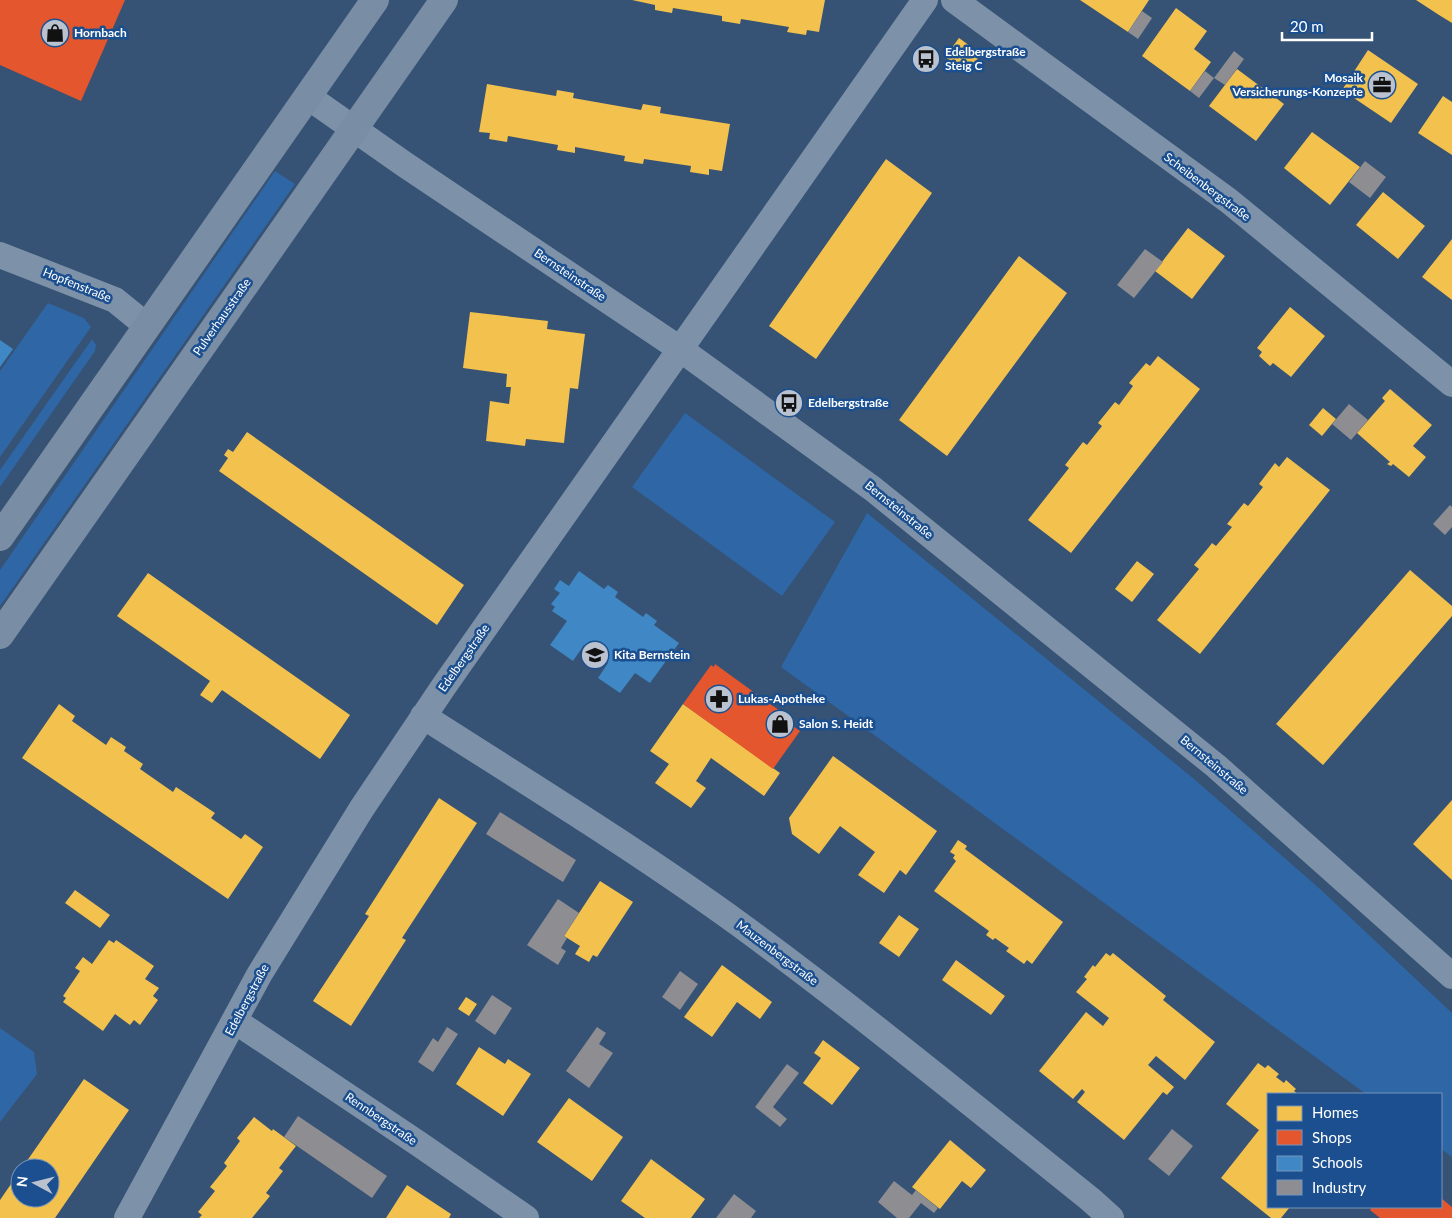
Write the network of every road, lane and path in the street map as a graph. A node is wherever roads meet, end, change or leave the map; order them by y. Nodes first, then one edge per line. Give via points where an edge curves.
1 (375, 0) edge
2 (444, 0) edge
3 (925, 0) edge
4 (954, 0) edge
5 (307, 96) junction
6 (354, 129) junction
7 (0, 255) edge
8 (148, 326) junction
9 (680, 349) junction
10 (1452, 384) edge
11 (0, 536) edge
12 (0, 635) edge
13 (424, 716) junction
14 (1452, 976) edge
15 (235, 1022) junction
16 (127, 1218) edge
17 (526, 1218) edge
18 (1111, 1218) edge

1 - 5 main road
2 - 6 main road, Pulverhausstraße
3 - 9 street, Edelbergstraße
4 - 10 street, Scheibenbergstraße via 1229,202
5 - 6 street, Bernsteinstraße
5 - 8 main road
6 - 9 street, Bernsteinstraße
6 - 12 main road, Pulverhausstraße
7 - 8 street, Hopfenstraße via 115,300
8 - 11 main road
9 - 13 street, Edelbergstraße
9 - 14 street, Bernsteinstraße via 873,489 1201,753
13 - 15 street, Edelbergstraße via 302,904
13 - 18 street, Mauzenbergstraße via 651,862 738,924 948,1085
15 - 16 street, Edelbergstraße
15 - 17 street, Rennbergstraße

